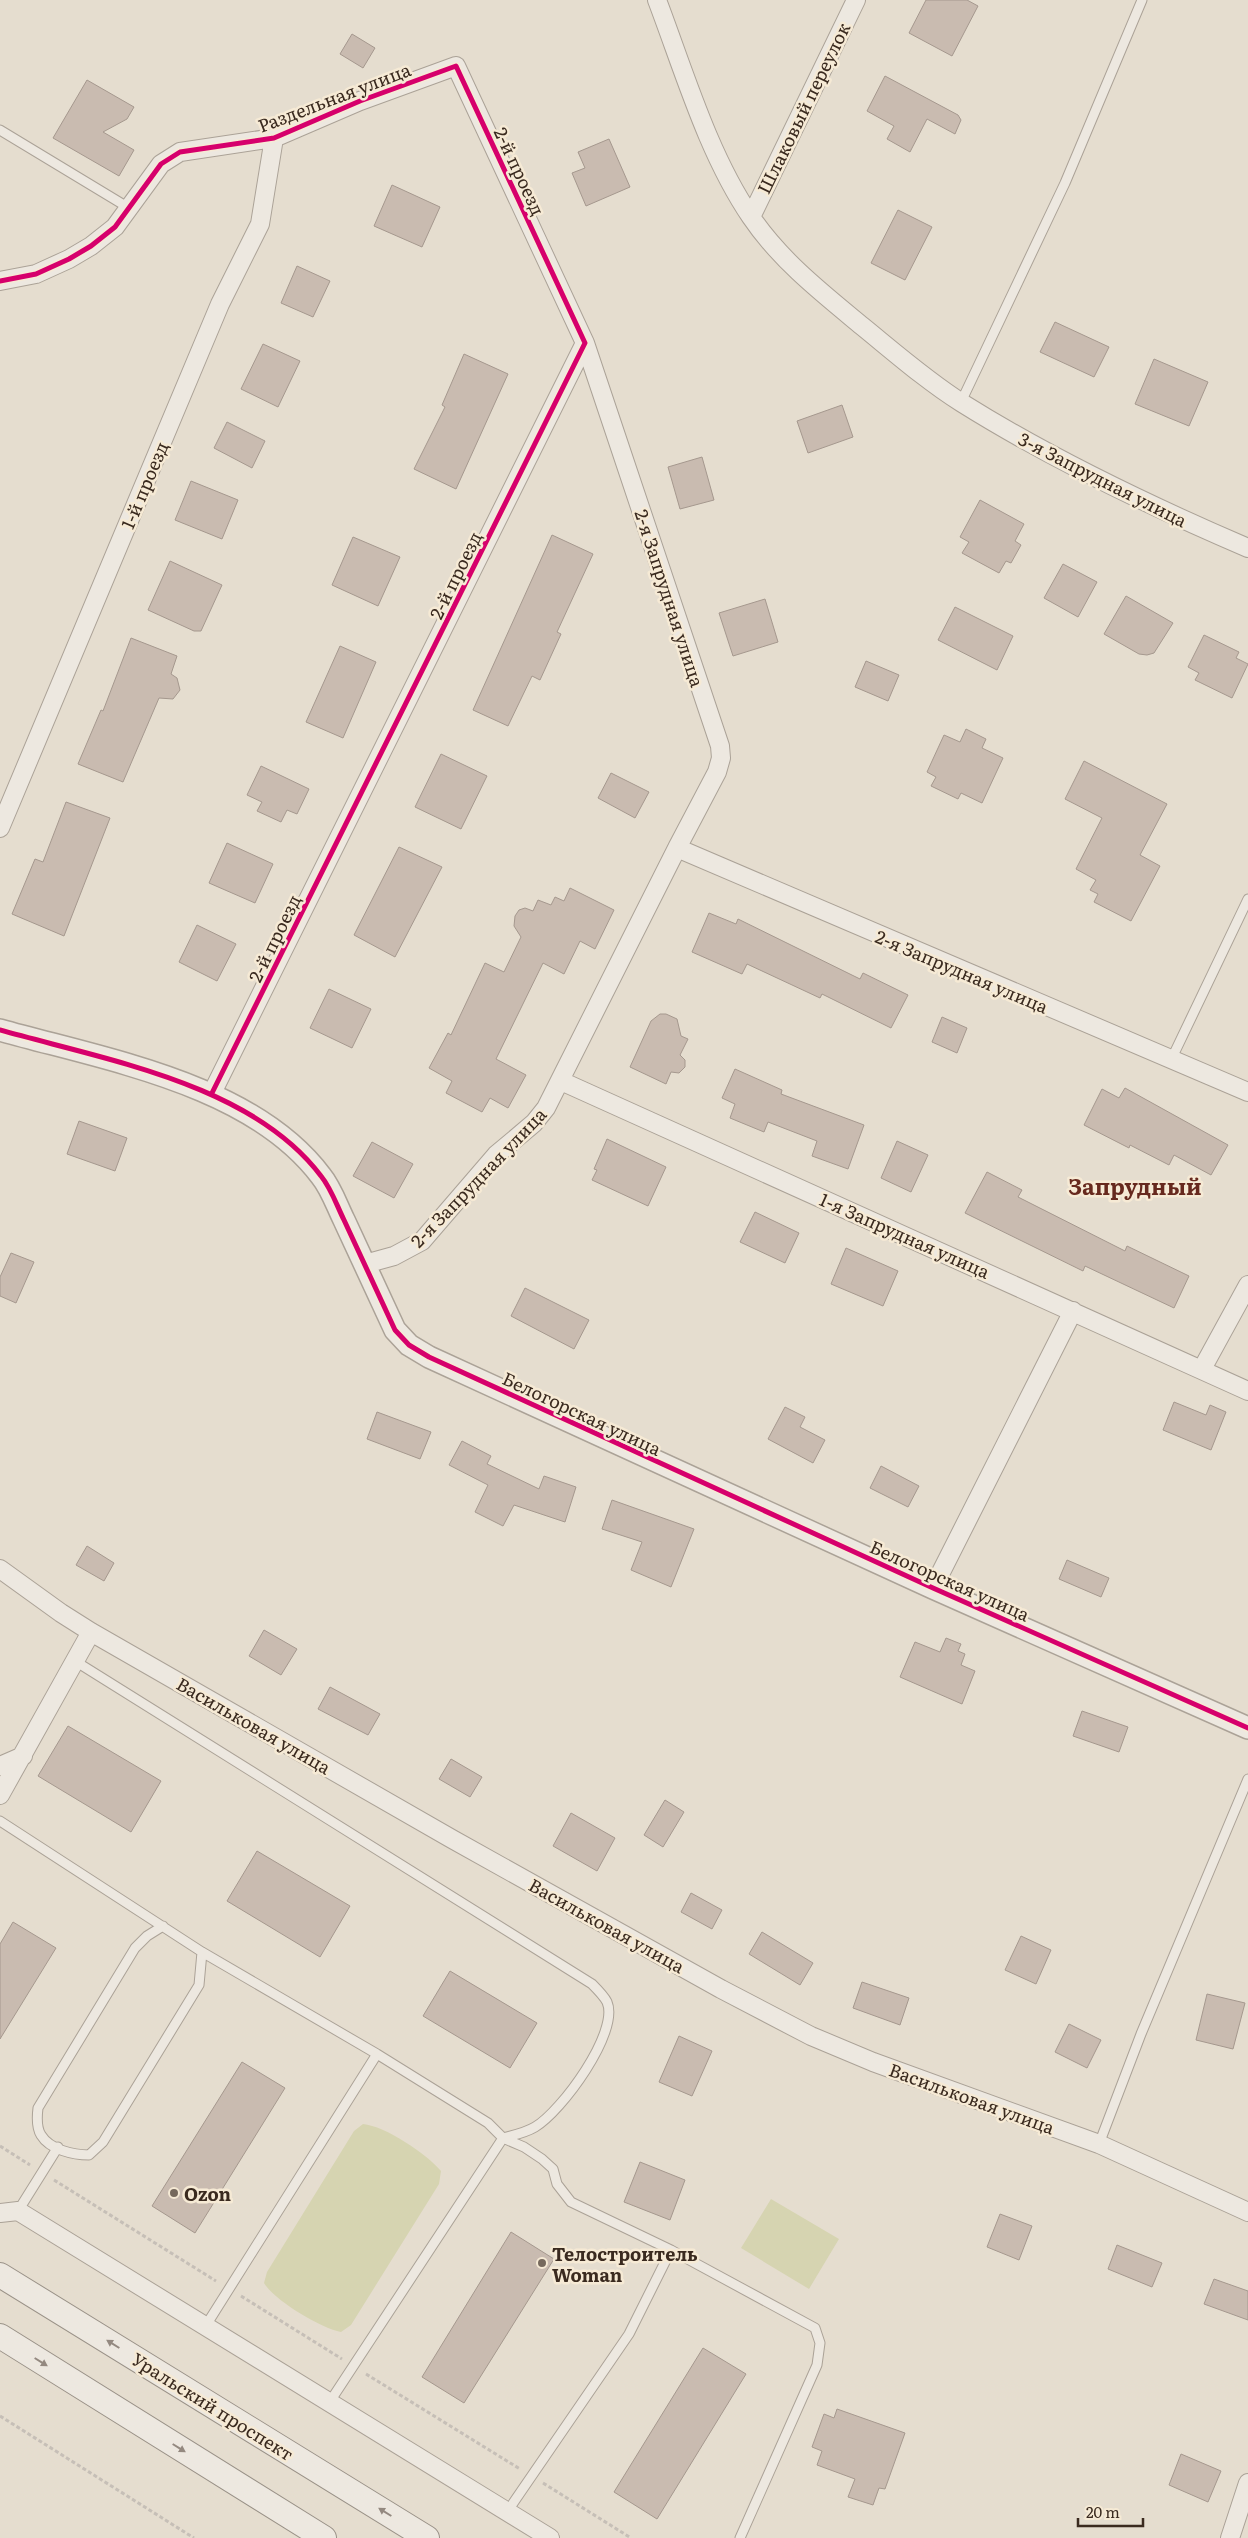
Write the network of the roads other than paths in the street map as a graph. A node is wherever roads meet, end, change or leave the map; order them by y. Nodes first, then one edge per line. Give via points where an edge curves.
1 (657, 0) edge
2 (856, 0) edge
3 (1142, 0) edge
4 (456, 66) joint
5 (0, 130) edge
6 (274, 138) junction
7 (129, 208) junction
8 (751, 217) junction
9 (0, 281) edge
10 (585, 343) junction
11 (961, 402) junction
12 (1248, 548) edge
13 (0, 828) edge
14 (677, 848) junction
15 (1248, 899) edge
16 (0, 1030) edge
17 (1171, 1060) junction
18 (561, 1081) junction
19 (1248, 1092) edge
20 (212, 1093) junction
21 (365, 1264) junction
22 (1248, 1286) edge
23 (1073, 1311) junction
24 (1202, 1369) junction
25 (1248, 1391) edge
26 (0, 1568) edge
27 (933, 1588) junction
28 (92, 1632) junction
29 (75, 1661) junction
30 (1248, 1728) edge
31 (23, 1756) junction
32 (0, 1766) edge
33 (1248, 1780) edge
34 (0, 1795) edge
35 (0, 1821) edge
36 (163, 1926) junction
37 (202, 1952) junction
38 (377, 2054) junction
39 (503, 2138) junction
40 (1099, 2144) junction
41 (58, 2147) junction
42 (18, 2211) junction
43 (0, 2212) edge
44 (1248, 2212) edge
45 (671, 2250) junction
46 (0, 2275) edge
47 (205, 2327) junction
48 (0, 2336) edge
49 (329, 2403) junction
50 (1248, 2483) edge
51 (507, 2512) junction
52 (324, 2538) edge
53 (426, 2538) edge
54 (550, 2538) edge
55 (740, 2538) edge
56 (1230, 2538) edge

1 - 8 street, 3-я Запрудная улица via 720,165
2 - 8 street, Шлаковый переулок
3 - 11 lane via 1065,183
4 - 6 street, Раздельная улица via 360,101
4 - 10 street, 2-й проезд
5 - 7 lane
6 - 7 street, Раздельная улица via 180,152 161,164
6 - 13 street, 1-й проезд via 260,224 220,304
7 - 9 street, Раздельная улица via 115,227 69,259 36,274
8 - 11 street, 3-я Запрудная улица via 811,284
10 - 14 street, 2-я Запрудная улица via 720,746 717,772
10 - 20 street, 2-й проезд
11 - 12 street, 3-я Запрудная улица via 1047,454
14 - 17 street, 2-я Запрудная улица
14 - 18 street, 2-я Запрудная улица
15 - 17 lane
16 - 20 street, Белогорская улица
17 - 19 street, 2-я Запрудная улица
18 - 21 street, 2-я Запрудная улица via 534,1123 496,1155 422,1242 394,1256
18 - 23 street, 1-я Запрудная улица
20 - 21 street, Белогорская улица via 269,1125 299,1149 323,1178
21 - 27 street, Белогорская улица via 395,1330 409,1345 429,1358
22 - 24 street
23 - 24 street, 1-я Запрудная улица
23 - 27 street
24 - 25 street, 1-я Запрудная улица
26 - 28 street, Васильковая улица
27 - 30 street, Белогорская улица
28 - 29 street
28 - 40 street, Васильковая улица via 452,1839 802,2032 873,2062
29 - 31 street
29 - 39 lane via 592,1984 607,2003 608,2022 585,2071 566,2099 536,2127
31 - 32 street
31 - 34 street
33 - 40 lane via 1148,2017
35 - 36 lane
36 - 37 lane
36 - 41 lane via 135,1948 38,2108 40,2135
37 - 38 lane
37 - 41 lane via 198,1985 103,2142 89,2155 71,2155
38 - 39 lane via 488,2123
38 - 47 lane
39 - 45 lane via 524,2147 553,2169 557,2184 570,2202
39 - 49 lane
40 - 44 street, Васильковая улица
41 - 42 lane
42 - 43 street
42 - 47 street
45 - 51 lane via 629,2334
45 - 55 lane via 815,2328 820,2343 817,2365
53 -> 46 main road, Уральский проспект
47 - 49 street
48 -> 52 main road
49 - 51 street
50 - 56 street
51 - 54 street

